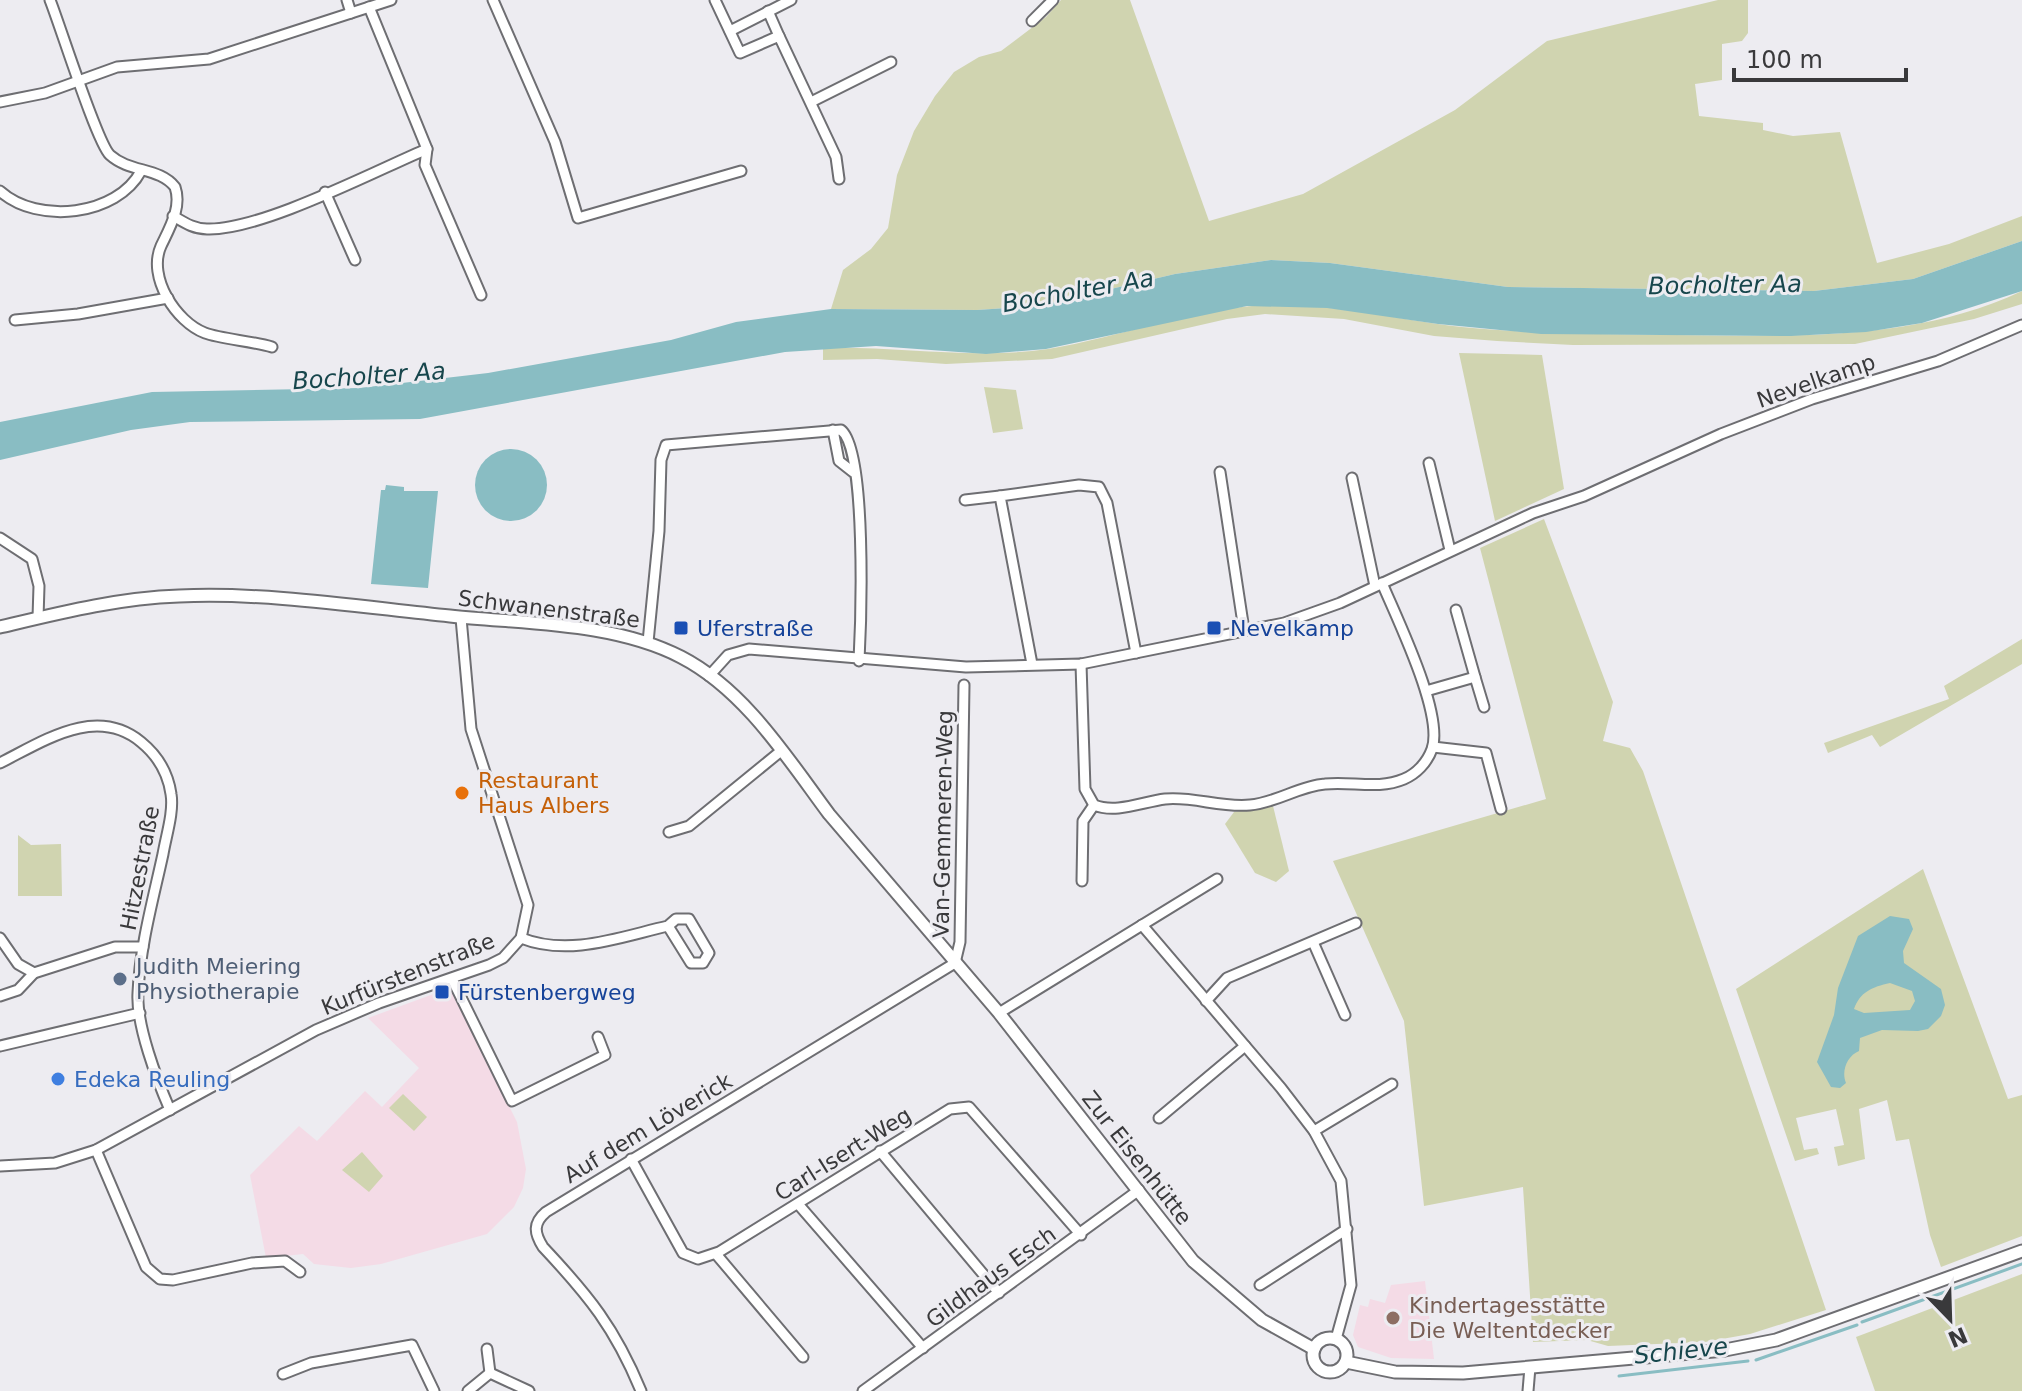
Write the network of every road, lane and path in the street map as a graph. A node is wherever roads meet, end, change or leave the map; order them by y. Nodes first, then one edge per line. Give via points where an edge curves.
1 (50, 0) edge
2 (347, 0) edge
3 (391, 0) edge
4 (493, 0) edge
5 (715, 0) edge
6 (791, 0) edge
7 (1053, 0) edge
8 (369, 7) junction
9 (768, 11) junction
10 (351, 13) junction
11 (1032, 21) dead end
12 (730, 31) junction
13 (779, 36) junction
14 (891, 62) dead end
15 (81, 81) junction
16 (0, 102) edge
17 (811, 102) junction
18 (427, 149) junction
19 (141, 171) junction
20 (741, 171) dead end
21 (839, 179) dead end
22 (0, 191) edge
23 (325, 192) junction
24 (173, 216) junction
25 (355, 260) dead end
26 (481, 295) dead end
27 (168, 298) junction
28 (15, 320) dead end
29 (2022, 325) edge
30 (272, 347) dead end
31 (833, 430) junction
32 (1429, 463) dead end
33 (853, 472) junction
34 (1220, 472) dead end
35 (1352, 478) dead end
36 (1000, 496) junction
37 (965, 500) dead end
38 (0, 538) edge
39 (1450, 550) junction
40 (1379, 585) junction
41 (1456, 610) dead end
42 (38, 618) junction
43 (461, 618) junction
44 (0, 627) edge
45 (1244, 630) junction
46 (648, 642) junction
47 (1136, 653) junction
48 (859, 661) junction
49 (1032, 664) junction
50 (1081, 664) junction
51 (709, 676) junction
52 (1475, 677) junction
53 (964, 685) dead end
54 (1426, 691) junction
55 (1484, 707) dead end
56 (1433, 747) junction
57 (781, 751) junction
58 (0, 763) edge
59 (1094, 805) junction
60 (1501, 809) dead end
61 (669, 832) dead end
62 (1217, 879) dead end
63 (1082, 881) dead end
64 (1356, 923) dead end
65 (1142, 925) junction
66 (668, 926) junction
67 (0, 938) edge
68 (521, 938) junction
69 (1313, 942) junction
70 (143, 947) junction
71 (955, 963) junction
72 (34, 973) junction
73 (452, 979) junction
74 (0, 996) edge
75 (1206, 1001) junction
76 (140, 1013) junction
77 (999, 1013) junction
78 (1345, 1015) dead end
79 (598, 1037) dead end
80 (0, 1046) edge
81 (1245, 1046) junction
82 (1392, 1084) dead end
83 (170, 1110) junction
84 (1159, 1118) dead end
85 (1314, 1131) junction
86 (96, 1150) junction
87 (880, 1151) junction
88 (631, 1159) junction
89 (0, 1166) edge
90 (1139, 1190) junction
91 (798, 1204) junction
92 (1347, 1229) junction
93 (1081, 1235) junction
94 (2022, 1251) edge
95 (716, 1254) junction
96 (300, 1272) dead end
97 (1260, 1285) dead end
98 (999, 1293) junction
99 (1336, 1339) junction
100 (923, 1348) junction
101 (487, 1349) dead end
102 (1314, 1349) junction
103 (803, 1357) dead end
104 (1346, 1362) junction
105 (1530, 1367) junction
106 (490, 1373) junction
107 (283, 1374) dead end
108 (434, 1391) edge
109 (468, 1391) edge
110 (529, 1391) edge
111 (641, 1391) edge
112 (863, 1391) edge
113 (1528, 1391) edge

1 - 15 street
2 - 10 street
3 - 8 street
4 - 20 street via 555,142 578,218
5 - 12 street
6 - 9 street
7 - 11 street
8 - 10 street
8 - 18 street
9 - 12 street
9 - 13 street
10 - 15 street via 209,59 117,67
12 - 13 street via 740,53
13 - 17 street
14 - 17 street
15 - 16 street
15 - 19 street via 102,145
17 - 21 street via 836,157
18 - 23 street
18 - 26 street via 425,165
19 - 22 street via 132,187 115,198 83,208 37,209 13,202
19 - 24 street via 157,173 175,187 178,206
23 - 24 street via 233,227 196,228
23 - 25 street
24 - 27 street via 159,251
27 - 28 street
27 - 30 street via 178,314 202,332
29 - 39 street, Nevelkamp via 1938,361 1812,399 1721,434
31 - 33 street via 839,461
31 - 33 street via 846,434
31 - 46 street via 666,445
32 - 39 street
33 - 48 street via 863,578
34 - 45 street
35 - 40 street
36 - 37 street
36 - 47 street via 1099,487 1107,503
36 - 49 street
38 - 42 street via 32,559 39,586
39 - 40 street, Nevelkamp
40 - 45 street, Nevelkamp via 1311,615
40 - 54 street
41 - 52 street
42 - 43 street, Schwanenstraße via 139,598 188,595
42 - 44 street, Schwanenstraße
43 - 46 street, Schwanenstraße
43 - 68 street, Kurfürstenstraße via 471,729 528,905
45 - 47 street, Nevelkamp
46 - 51 street, Schwanenstraße
47 - 50 street, Nevelkamp
48 - 49 street, Nevelkamp via 966,667
48 - 51 street, Nevelkamp via 749,649 728,655
49 - 50 street, Nevelkamp
50 - 59 street via 1085,789
51 - 57 street, Schwanenstraße
52 - 54 street
52 - 55 street
53 - 71 street, Van-Gemmeren-Weg via 960,942
54 - 56 street
56 - 59 street via 1416,773 1386,784 1323,784 1250,805 1167,799 1112,809
56 - 60 street via 1486,753
57 - 61 street via 689,826
57 - 71 street, Schwanenstraße
58 - 70 street, Hitzestraße via 64,731 98,725 136,737 160,761 172,796
59 - 63 street via 1083,821
62 - 65 street
64 - 69 street
65 - 75 street
65 - 77 street
66 - 66 street via 691,963 703,963 709,953 689,919 676,919
66 - 68 street via 570,948
67 - 72 street via 18,964
68 - 73 street, Kurfürstenstraße via 503,958
69 - 75 street via 1227,978
69 - 78 street
70 - 72 street via 115,947
70 - 76 street, Hitzestraße
71 - 77 street, Zur Eisenhütte
71 - 88 street, Auf dem Löverick
72 - 74 street via 18,990
73 - 79 street via 512,1101 605,1055
73 - 83 street, Kurfürstenstraße via 316,1030
75 - 81 street
76 - 80 street
76 - 83 street, Hitzestraße
77 - 90 street, Zur Eisenhütte
81 - 84 street
81 - 85 street
82 - 85 street
83 - 86 street, Kurfürstenstraße
85 - 92 street via 1341,1181
86 - 89 street, Kurfürstenstraße via 55,1163
86 - 96 street via 146,1267 160,1279 285,1261
87 - 91 street, Carl-Isert-Weg
87 - 93 street, Carl-Isert-Weg via 950,1109 969,1107
87 - 98 street
88 - 95 street via 683,1253 698,1259
88 - 111 street, Auf dem Löverick via 546,1212 535,1231 543,1247 598,1307
90 - 93 street, Gildhaus Esch
90 - 102 street, Zur Eisenhütte via 1193,1261 1230,1296
91 - 95 street, Carl-Isert-Weg
91 - 100 street
92 - 97 street
92 - 99 street via 1351,1285
93 - 98 street, Gildhaus Esch
94 - 105 street, Zur Eisenhütte via 1749,1346
95 - 103 street
98 - 100 street, Gildhaus Esch
99 - 102 street via 1323,1339
99 - 104 street via 1346,1349
100 - 112 street, Gildhaus Esch
101 - 106 street
102 - 104 street, Zur Eisenhütte via 1314,1362 1324,1372 1337,1371
104 - 105 street, Zur Eisenhütte via 1419,1373
105 - 113 street
106 - 109 street
106 - 110 street
107 - 108 street via 311,1363 412,1345

